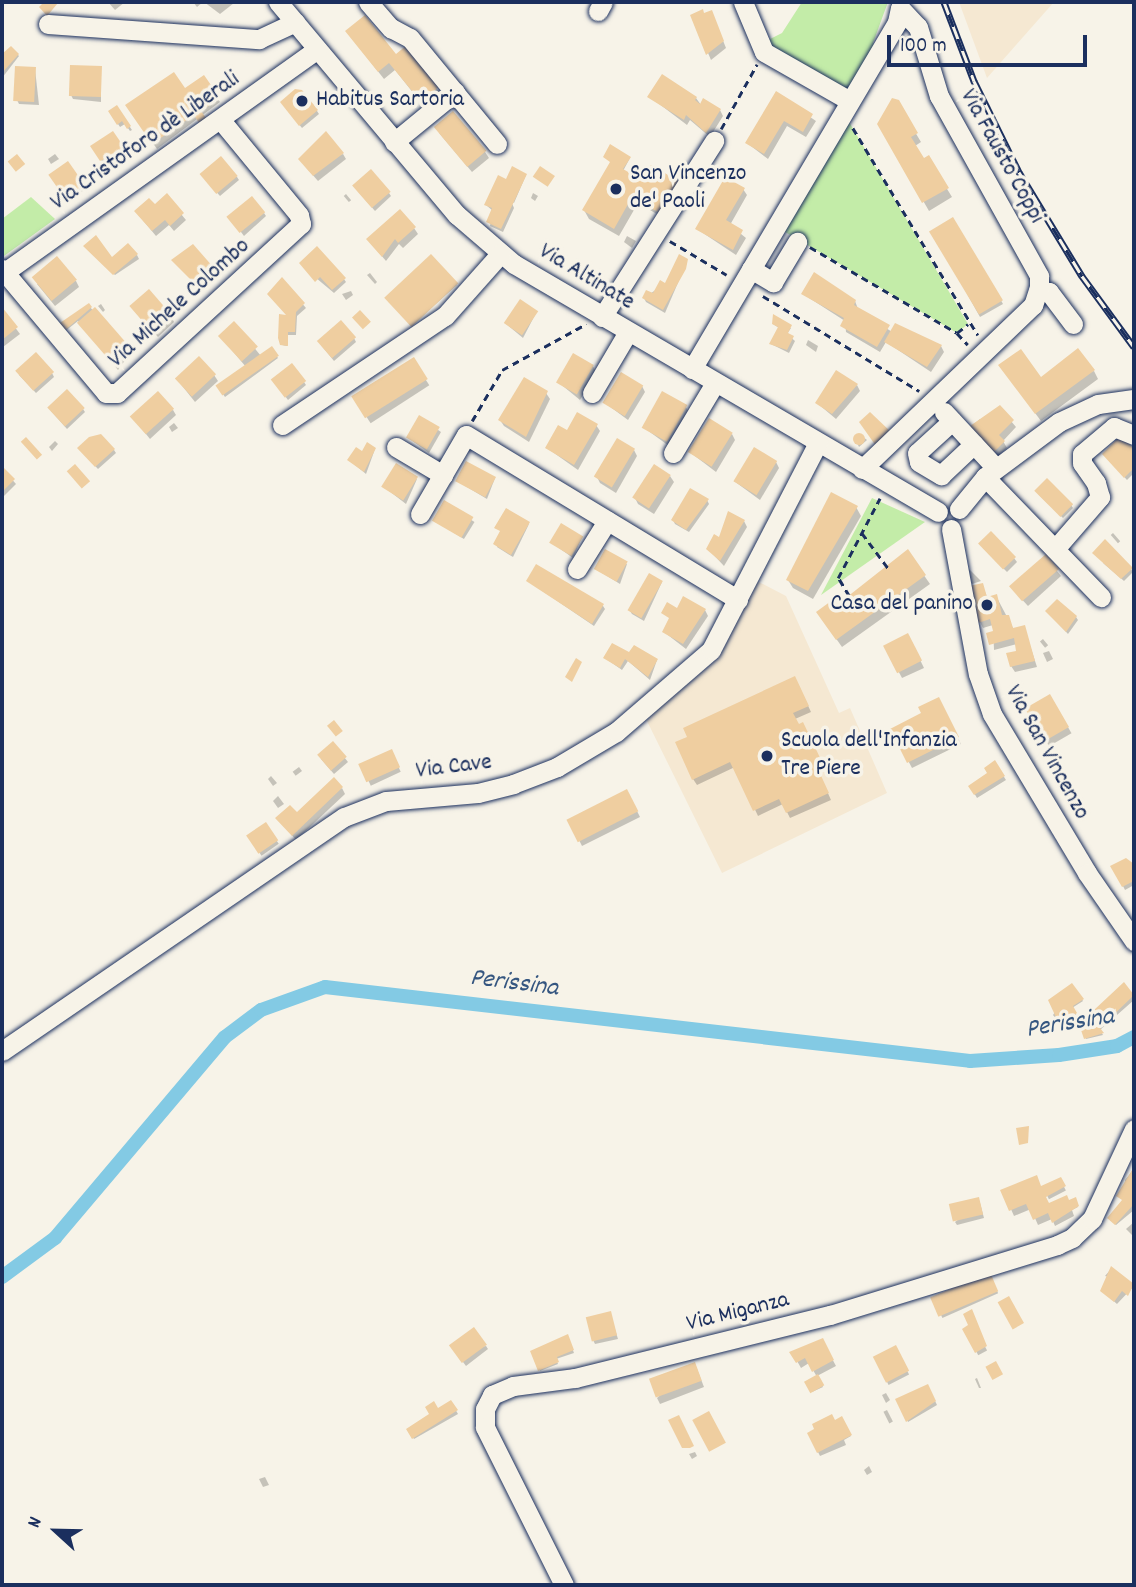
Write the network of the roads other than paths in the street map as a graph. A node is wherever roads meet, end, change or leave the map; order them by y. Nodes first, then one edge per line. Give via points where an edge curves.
1 (278, 2) edge
2 (368, 2) edge
3 (743, 2) edge
4 (900, 5) edge
5 (295, 22) junction
6 (48, 24) dead end
7 (317, 49) junction
8 (455, 92) junction
9 (845, 105) junction
10 (220, 119) junction
11 (714, 141) road end
12 (394, 142) junction
13 (498, 144) dead end
14 (803, 244) road end
15 (501, 253) junction
16 (3, 272) edge
17 (744, 275) junction
18 (1038, 291) junction
19 (595, 319) junction
20 (1073, 324) dead end
21 (628, 332) junction
22 (692, 369) junction
23 (715, 383) junction
24 (592, 393) dead end
25 (1134, 399) edge
26 (933, 401) junction
27 (1134, 410) edge
28 (952, 421) junction
29 (282, 425) dead end
30 (1134, 435) edge
31 (818, 443) junction
32 (974, 444) junction
33 (396, 447) dead end
34 (673, 453) dead end
35 (997, 468) junction
36 (862, 469) junction
37 (443, 475) junction
38 (958, 509) junction
39 (938, 512) junction
40 (420, 514) dead end
41 (607, 520) junction
42 (951, 528) junction
43 (1055, 549) junction
44 (577, 569) dead end
45 (1101, 597) dead end
46 (738, 600) junction
47 (1134, 941) edge
48 (2, 1051) edge
49 (1134, 1129) edge
50 (564, 1585) edge

1 - 5 street, Via Altinate
2 - 8 street via 391,28 410,38
3 - 9 street via 764,52
4 - 9 street, Via Fausto Coppi via 897,22
4 - 18 street, Via Fausto Coppi via 918,27 939,96 1039,276
5 - 6 street via 259,39
5 - 7 street, Via Altinate
7 - 10 street, Via Cristoforo dè Liberali
7 - 12 street, Via Altinate
8 - 12 street
8 - 13 street
9 - 17 street, Via Fausto Coppi
10 - 16 street, Via Cristoforo dè Liberali
10 - 16 street, Via Michele Colombo via 299,215 301,224 117,393 106,393
11 - 19 street via 666,221
12 - 15 street, Via Altinate via 457,215
14 - 17 street via 773,282
15 - 19 street, Via Altinate
15 - 29 street via 445,316
17 - 22 street, Via Fausto Coppi
18 - 20 street via 1049,292
18 - 26 street via 1033,305
19 - 21 street, Via Altinate
21 - 22 street, Via Altinate
21 - 24 street
22 - 23 street, Via Altinate
23 - 31 street, Via Altinate
23 - 34 street
25 - 35 street via 1076,412
26 - 28 street
26 - 36 street
27 - 35 street via 1083,421
28 - 32 street
28 - 32 street via 917,453 919,462 942,475
30 - 43 street via 1114,427 1082,454 1100,497
31 - 36 street, Via Altinate
31 - 46 street, Via Cave
32 - 35 street
33 - 37 street
35 - 38 street
35 - 43 street
36 - 39 street, Via Altinate
37 - 40 street
37 - 41 street via 466,435
38 - 39 street via 948,505
38 - 42 street via 961,519
39 - 42 street via 940,524
41 - 44 street
41 - 46 street
42 - 47 street, Via San Vincenzo via 978,674 992,715 1087,873
43 - 45 street
46 - 48 street, Via Cave via 711,650 600,744 558,767 493,790 402,798 361,808
49 - 50 street, Via Miganza via 1092,1219 1057,1245 830,1315 575,1378 499,1390 485,1409 485,1427

